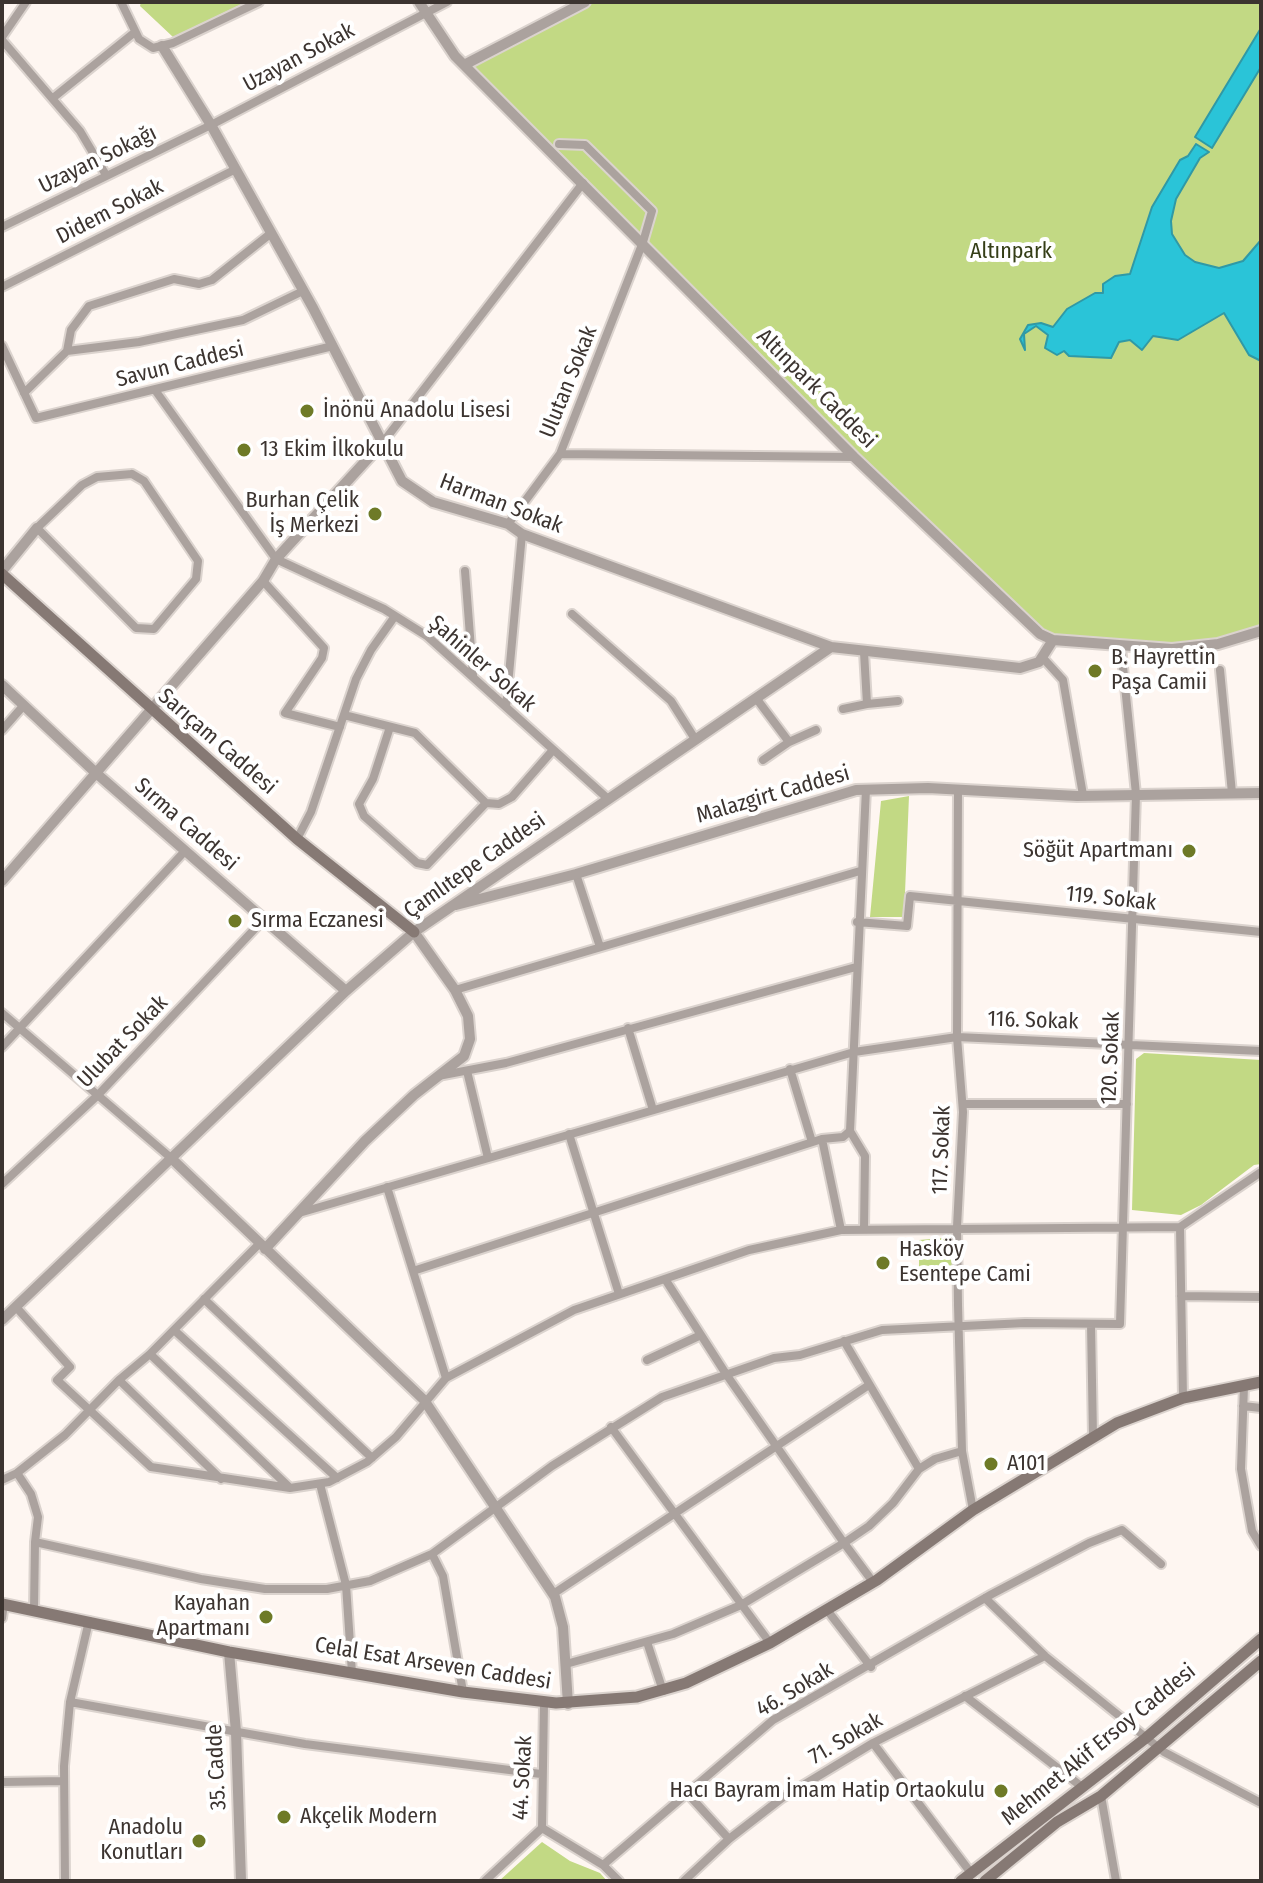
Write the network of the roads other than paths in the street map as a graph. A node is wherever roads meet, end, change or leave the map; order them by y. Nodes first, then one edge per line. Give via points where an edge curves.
1 (26, 2) edge
2 (121, 2) edge
3 (259, 2) edge
4 (419, 2) edge
5 (447, 2) edge
6 (585, 2) edge
7 (426, 12) junction
8 (135, 32) junction
9 (2, 38) edge
10 (162, 46) junction
11 (464, 65) junction
12 (53, 98) junction
13 (211, 125) junction
14 (559, 144) dead end
15 (234, 170) junction
16 (106, 175) junction
17 (583, 183) junction
18 (2, 227) edge
19 (270, 234) junction
20 (643, 242) junction
21 (2, 287) edge
22 (303, 291) junction
23 (2, 346) edge
24 (333, 346) junction
25 (67, 351) junction
26 (155, 390) junction
27 (24, 393) junction
28 (384, 441) junction
29 (560, 454) junction
30 (854, 457) junction
31 (508, 524) junction
32 (37, 528) junction
33 (522, 534) junction
34 (276, 559) junction
35 (465, 571) dead end
36 (2, 573) edge
37 (263, 581) junction
38 (572, 614) dead end
39 (395, 616) junction
40 (1261, 631) edge
41 (1053, 640) junction
42 (831, 647) junction
43 (1121, 647) junction
44 (864, 652) junction
45 (1042, 657) junction
46 (1220, 670) dead end
47 (473, 676) junction
48 (2, 685) edge
49 (756, 698) junction
50 (898, 701) dead end
51 (867, 704) junction
52 (24, 705) junction
53 (506, 707) junction
54 (843, 709) dead end
55 (150, 710) junction
56 (344, 715) junction
57 (340, 727) junction
58 (390, 727) junction
59 (2, 730) edge
60 (816, 730) dead end
61 (695, 739) junction
62 (789, 742) junction
63 (553, 750) junction
64 (763, 760) dead end
65 (96, 773) junction
66 (866, 789) junction
67 (958, 789) junction
68 (1232, 793) junction
69 (1261, 793) edge
70 (1136, 794) junction
71 (1083, 795) junction
72 (607, 798) junction
73 (486, 803) junction
74 (297, 839) junction
75 (185, 851) junction
76 (860, 871) junction
77 (576, 874) junction
78 (2, 881) edge
79 (957, 900) junction
80 (449, 906) junction
81 (264, 919) junction
82 (1134, 920) junction
83 (857, 922) junction
84 (414, 932) junction
85 (1261, 932) edge
86 (600, 947) junction
87 (856, 967) junction
88 (455, 990) junction
89 (346, 991) junction
90 (2, 1013) edge
91 (628, 1028) junction
92 (19, 1029) junction
93 (957, 1037) junction
94 (1130, 1043) junction
95 (2, 1047) edge
96 (1261, 1051) edge
97 (854, 1052) junction
98 (790, 1069) junction
99 (467, 1071) junction
100 (437, 1077) junction
101 (98, 1095) junction
102 (963, 1104) junction
103 (1127, 1104) junction
104 (653, 1110) junction
105 (850, 1131) junction
106 (569, 1134) junction
107 (822, 1139) junction
108 (812, 1142) junction
109 (171, 1158) junction
110 (488, 1158) junction
111 (1261, 1172) edge
112 (2, 1184) edge
113 (387, 1187) junction
114 (298, 1213) junction
115 (593, 1213) junction
116 (1123, 1225) junction
117 (957, 1227) junction
118 (1180, 1227) junction
119 (841, 1230) junction
120 (864, 1230) junction
121 (262, 1246) junction
122 (413, 1271) junction
123 (665, 1279) junction
124 (619, 1294) junction
125 (1181, 1296) junction
126 (1261, 1297) edge
127 (204, 1299) junction
128 (16, 1307) junction
129 (2, 1320) edge
130 (1091, 1324) junction
131 (959, 1329) junction
132 (174, 1330) junction
133 (701, 1335) junction
134 (844, 1341) junction
135 (150, 1354) junction
136 (647, 1360) dead end
137 (726, 1374) junction
138 (446, 1378) junction
139 (119, 1380) junction
140 (1261, 1382) edge
141 (869, 1385) junction
142 (1244, 1386) junction
143 (1183, 1398) junction
144 (424, 1400) junction
145 (1243, 1406) junction
146 (1261, 1408) edge
147 (89, 1410) junction
148 (611, 1427) junction
149 (1093, 1437) junction
150 (776, 1446) junction
151 (962, 1451) junction
152 (372, 1458) junction
153 (919, 1469) junction
154 (17, 1473) junction
155 (337, 1478) junction
156 (221, 1479) junction
157 (2, 1480) edge
158 (320, 1484) junction
159 (290, 1488) junction
160 (493, 1507) junction
161 (973, 1510) junction
162 (674, 1515) junction
163 (35, 1542) junction
164 (844, 1543) junction
165 (1261, 1546) edge
166 (432, 1554) junction
167 (1161, 1564) dead end
168 (873, 1582) junction
169 (346, 1585) junction
170 (553, 1594) junction
171 (985, 1598) junction
172 (3, 1604) edge
173 (741, 1605) junction
174 (34, 1610) junction
175 (827, 1610) junction
176 (2, 1618) edge
177 (89, 1621) junction
178 (1261, 1639) edge
179 (647, 1642) junction
180 (770, 1643) junction
181 (229, 1652) junction
182 (1045, 1656) junction
183 (1261, 1661) edge
184 (566, 1664) junction
185 (871, 1667) junction
186 (352, 1673) junction
187 (663, 1691) junction
188 (463, 1692) junction
189 (965, 1696) junction
190 (70, 1702) junction
191 (544, 1703) junction
192 (568, 1704) junction
193 (236, 1732) junction
194 (1146, 1738) junction
195 (873, 1743) junction
196 (1156, 1746) junction
197 (541, 1774) junction
198 (64, 1781) junction
199 (2, 1782) edge
200 (1082, 1787) junction
201 (687, 1793) junction
202 (1101, 1796) junction
203 (1261, 1803) edge
204 (542, 1828) junction
205 (729, 1839) junction
206 (603, 1865) junction
207 (966, 1877) edge
208 (688, 1880) edge
209 (65, 1881) edge
210 (241, 1881) edge
211 (485, 1881) edge
212 (619, 1881) edge
213 (985, 1881) edge
214 (1116, 1881) edge

1 - 9 street
2 - 8 street
3 - 10 street
4 - 7 street, Altınpark Caddesi
5 - 7 street, Uzayan Sokak
6 - 11 street
7 - 11 street, Altınpark Caddesi
7 - 13 street, Uzayan Sokak
8 - 10 street via 153,48
8 - 12 street
9 - 12 street
10 - 13 street, Harman Sokak
11 - 17 street, Altınpark Caddesi
12 - 16 street
13 - 15 street, Harman Sokak
13 - 16 street, Uzayan Sokağı
14 - 20 street, Ulutan Sokak via 585,145 652,211
15 - 19 street, Harman Sokak
15 - 21 street, Didem Sokak
16 - 18 street, Uzayan Sokağı
17 - 20 street, Altınpark Caddesi
17 - 28 street
19 - 22 street, Harman Sokak
19 - 25 street via 212,280 199,284 174,279 89,306 71,330
20 - 29 street, Ulutan Sokak
20 - 30 street, Altınpark Caddesi
22 - 24 street, Harman Sokak
22 - 25 street via 243,320
23 - 27 street
24 - 26 street, Savun Caddesi
24 - 28 street, Harman Sokak
25 - 27 street
26 - 27 street, Savun Caddesi via 36,418
26 - 34 street
28 - 31 street, Harman Sokak via 402,481 433,502
28 - 34 street
29 - 30 street
29 - 31 street, Ulutan Sokak
30 - 41 street, Altınpark Caddesi via 1023,620
31 - 33 street, Harman Sokak
32 - 32 street via 136,628 154,629 196,579 198,561 144,481 132,474 97,477 82,485
32 - 36 street
33 - 42 street, Harman Sokak
33 - 53 street
34 - 37 street
34 - 39 street, Şahinler Sokak
35 - 47 street
36 - 55 main road, Sarıçam Caddesi
37 - 55 street
37 - 57 street via 324,648 285,713
38 - 61 street via 671,701
39 - 47 street, Şahinler Sokak
39 - 56 street via 371,650
40 - 43 street, Altınpark Caddesi via 1218,644
41 - 43 street, Altınpark Caddesi
41 - 45 street
42 - 44 street
42 - 49 street, Çamlıtepe Caddesi
43 - 70 street, 120. Sokak
44 - 45 street via 1020,668
44 - 51 street
45 - 71 street via 1063,680
46 - 68 street
47 - 53 street, Şahinler Sokak
48 - 52 street, Sırma Caddesi
49 - 61 street, Çamlıtepe Caddesi
49 - 62 street
50 - 51 street
51 - 54 street
52 - 59 street
52 - 65 street, Sırma Caddesi
53 - 63 street, Şahinler Sokak
55 - 65 street
55 - 74 main road, Sarıçam Caddesi
56 - 57 street
56 - 58 street
57 - 74 street
58 - 73 street via 415,733
58 - 73 street via 359,804 364,816 417,863 427,865
60 - 62 street
61 - 72 street, Çamlıtepe Caddesi
62 - 64 street
63 - 72 street, Şahinler Sokak
63 - 73 street via 512,797
65 - 75 street, Sırma Caddesi
65 - 78 street
66 - 67 street, Malazgirt Caddesi
66 - 76 street
66 - 77 street, Malazgirt Caddesi via 801,803
67 - 71 street, Malazgirt Caddesi
67 - 79 street, 117. Sokak
68 - 69 street, Malazgirt Caddesi
68 - 70 street, Malazgirt Caddesi
70 - 71 street, Malazgirt Caddesi
70 - 82 street, 120. Sokak
72 - 80 street, Çamlıtepe Caddesi
74 - 84 main road, Sarıçam Caddesi
75 - 81 street, Sırma Caddesi
75 - 92 street
76 - 83 street
76 - 86 street
77 - 80 street, Malazgirt Caddesi
77 - 86 street
79 - 82 street, 119. Sokak
79 - 83 street, 119. Sokak via 910,896 907,926
79 - 93 street, 117. Sokak
80 - 84 street, Çamlıtepe Caddesi
81 - 89 street, Sırma Caddesi
81 - 101 street, Ulubat Sokak
82 - 85 street, 119. Sokak
82 - 94 street, 120. Sokak
83 - 87 street
84 - 88 street
84 - 89 street, Çamlıtepe Caddesi
86 - 88 street
87 - 91 street
87 - 97 street
88 - 100 street via 468,1016 470,1039 464,1056
89 - 109 street, Çamlıtepe Caddesi
90 - 92 street
91 - 99 street
91 - 104 street
92 - 95 street
92 - 101 street
93 - 94 street, 116. Sokak
93 - 97 street, 116. Sokak
93 - 102 street, 117. Sokak
94 - 96 street, 116. Sokak
94 - 103 street, 120. Sokak
97 - 98 street, 116. Sokak
97 - 105 street
98 - 104 street, 116. Sokak
98 - 108 street
99 - 100 street
99 - 110 street
100 - 114 street via 365,1141
101 - 109 street
101 - 112 street, Ulubat Sokak
102 - 103 street
102 - 117 street, 117. Sokak
103 - 116 street, 120. Sokak
104 - 106 street, 116. Sokak
105 - 107 street
105 - 120 street via 865,1156
106 - 110 street, 116. Sokak
106 - 115 street
107 - 108 street
107 - 119 street
108 - 115 street
109 - 121 street
109 - 128 street, Çamlıtepe Caddesi
110 - 113 street, 116. Sokak
111 - 118 street
113 - 114 street, 116. Sokak
113 - 122 street
114 - 121 street
115 - 122 street
115 - 124 street
116 - 117 street
116 - 118 street
116 - 130 street, 120. Sokak via 1120,1324
117 - 120 street
117 - 131 street, 117. Sokak
118 - 125 street
119 - 120 street
119 - 123 street via 749,1250
121 - 127 street
121 - 144 street
122 - 138 street
123 - 124 street
123 - 133 street
124 - 138 street via 574,1310
125 - 126 street
125 - 143 street
127 - 132 street
127 - 152 street
128 - 129 street, Çamlıtepe Caddesi
128 - 147 street via 70,1367 57,1380
130 - 131 street
130 - 149 street
131 - 134 street via 882,1330
131 - 151 street, 117. Sokak
132 - 135 street
132 - 155 street
133 - 136 street
133 - 137 street
134 - 137 street
134 - 141 street
135 - 139 street
135 - 159 street
137 - 148 street via 662,1397
137 - 150 street
138 - 144 street
139 - 147 street
139 - 156 street
140 - 142 main road, Celal Esat Arseven Caddesi
141 - 150 street
141 - 153 street
142 - 143 main road, Celal Esat Arseven Caddesi
142 - 145 street
143 - 149 main road, Celal Esat Arseven Caddesi
144 - 152 street
144 - 160 street
145 - 146 street
145 - 165 street via 1241,1469 1252,1531
147 - 154 street
147 - 156 street via 151,1467
148 - 160 street
148 - 162 street
149 - 161 main road, Celal Esat Arseven Caddesi
150 - 162 street
150 - 164 street
151 - 153 street
151 - 161 street, 117. Sokak
152 - 155 street
153 - 164 street via 893,1503
154 - 157 street
154 - 163 street via 38,1517
155 - 158 street
156 - 159 street
158 - 159 street
158 - 169 street
160 - 166 street
160 - 170 street
161 - 168 main road, Celal Esat Arseven Caddesi
162 - 170 street
162 - 173 street
163 - 169 street via 265,1589
163 - 174 street
164 - 168 street
164 - 173 street
166 - 169 street via 370,1581
166 - 188 street via 443,1576
167 - 171 street, 46. Sokak via 1122,1530
168 - 175 main road, Celal Esat Arseven Caddesi
169 - 186 street
170 - 184 street
171 - 182 street
171 - 185 street, 46. Sokak
172 - 174 main road, Celal Esat Arseven Caddesi
172 - 176 street
173 - 179 street
173 - 180 street
174 - 177 main road, Celal Esat Arseven Caddesi
175 - 180 main road, Celal Esat Arseven Caddesi
175 - 185 street
177 - 181 main road, Celal Esat Arseven Caddesi
177 - 190 street
178 - 194 main road, Mehmet Akif Ersoy Caddesi
179 - 184 street
179 - 187 street
180 - 187 main road, Celal Esat Arseven Caddesi
181 - 186 main road, Celal Esat Arseven Caddesi
181 - 193 street, 35. Cadde
182 - 189 street, 71. Sokak
182 - 194 street
183 - 196 main road, Mehmet Akif Ersoy Caddesi
184 - 192 street
185 - 201 street, 46. Sokak via 773,1720
186 - 188 main road, Celal Esat Arseven Caddesi
187 - 192 main road, Celal Esat Arseven Caddesi
188 - 191 main road, Celal Esat Arseven Caddesi
189 - 195 street, 71. Sokak
189 - 200 street
190 - 193 street
190 - 198 street
191 - 192 main road, Celal Esat Arseven Caddesi
191 - 197 street, 44. Sokak
193 - 197 street
193 - 210 street, 35. Cadde
194 - 196 street
194 - 200 main road, Mehmet Akif Ersoy Caddesi
195 - 205 street, 71. Sokak via 782,1798
195 - 207 street
196 - 202 main road, Mehmet Akif Ersoy Caddesi
196 - 203 street
197 - 204 street, 44. Sokak
198 - 199 street
198 - 209 street
200 - 207 main road, Mehmet Akif Ersoy Caddesi
201 - 205 street
201 - 206 street, 46. Sokak
202 - 213 main road, Mehmet Akif Ersoy Caddesi via 1057,1822
202 - 214 street
204 - 206 street
204 - 211 street, 44. Sokak
205 - 208 street, 71. Sokak
206 - 212 street

